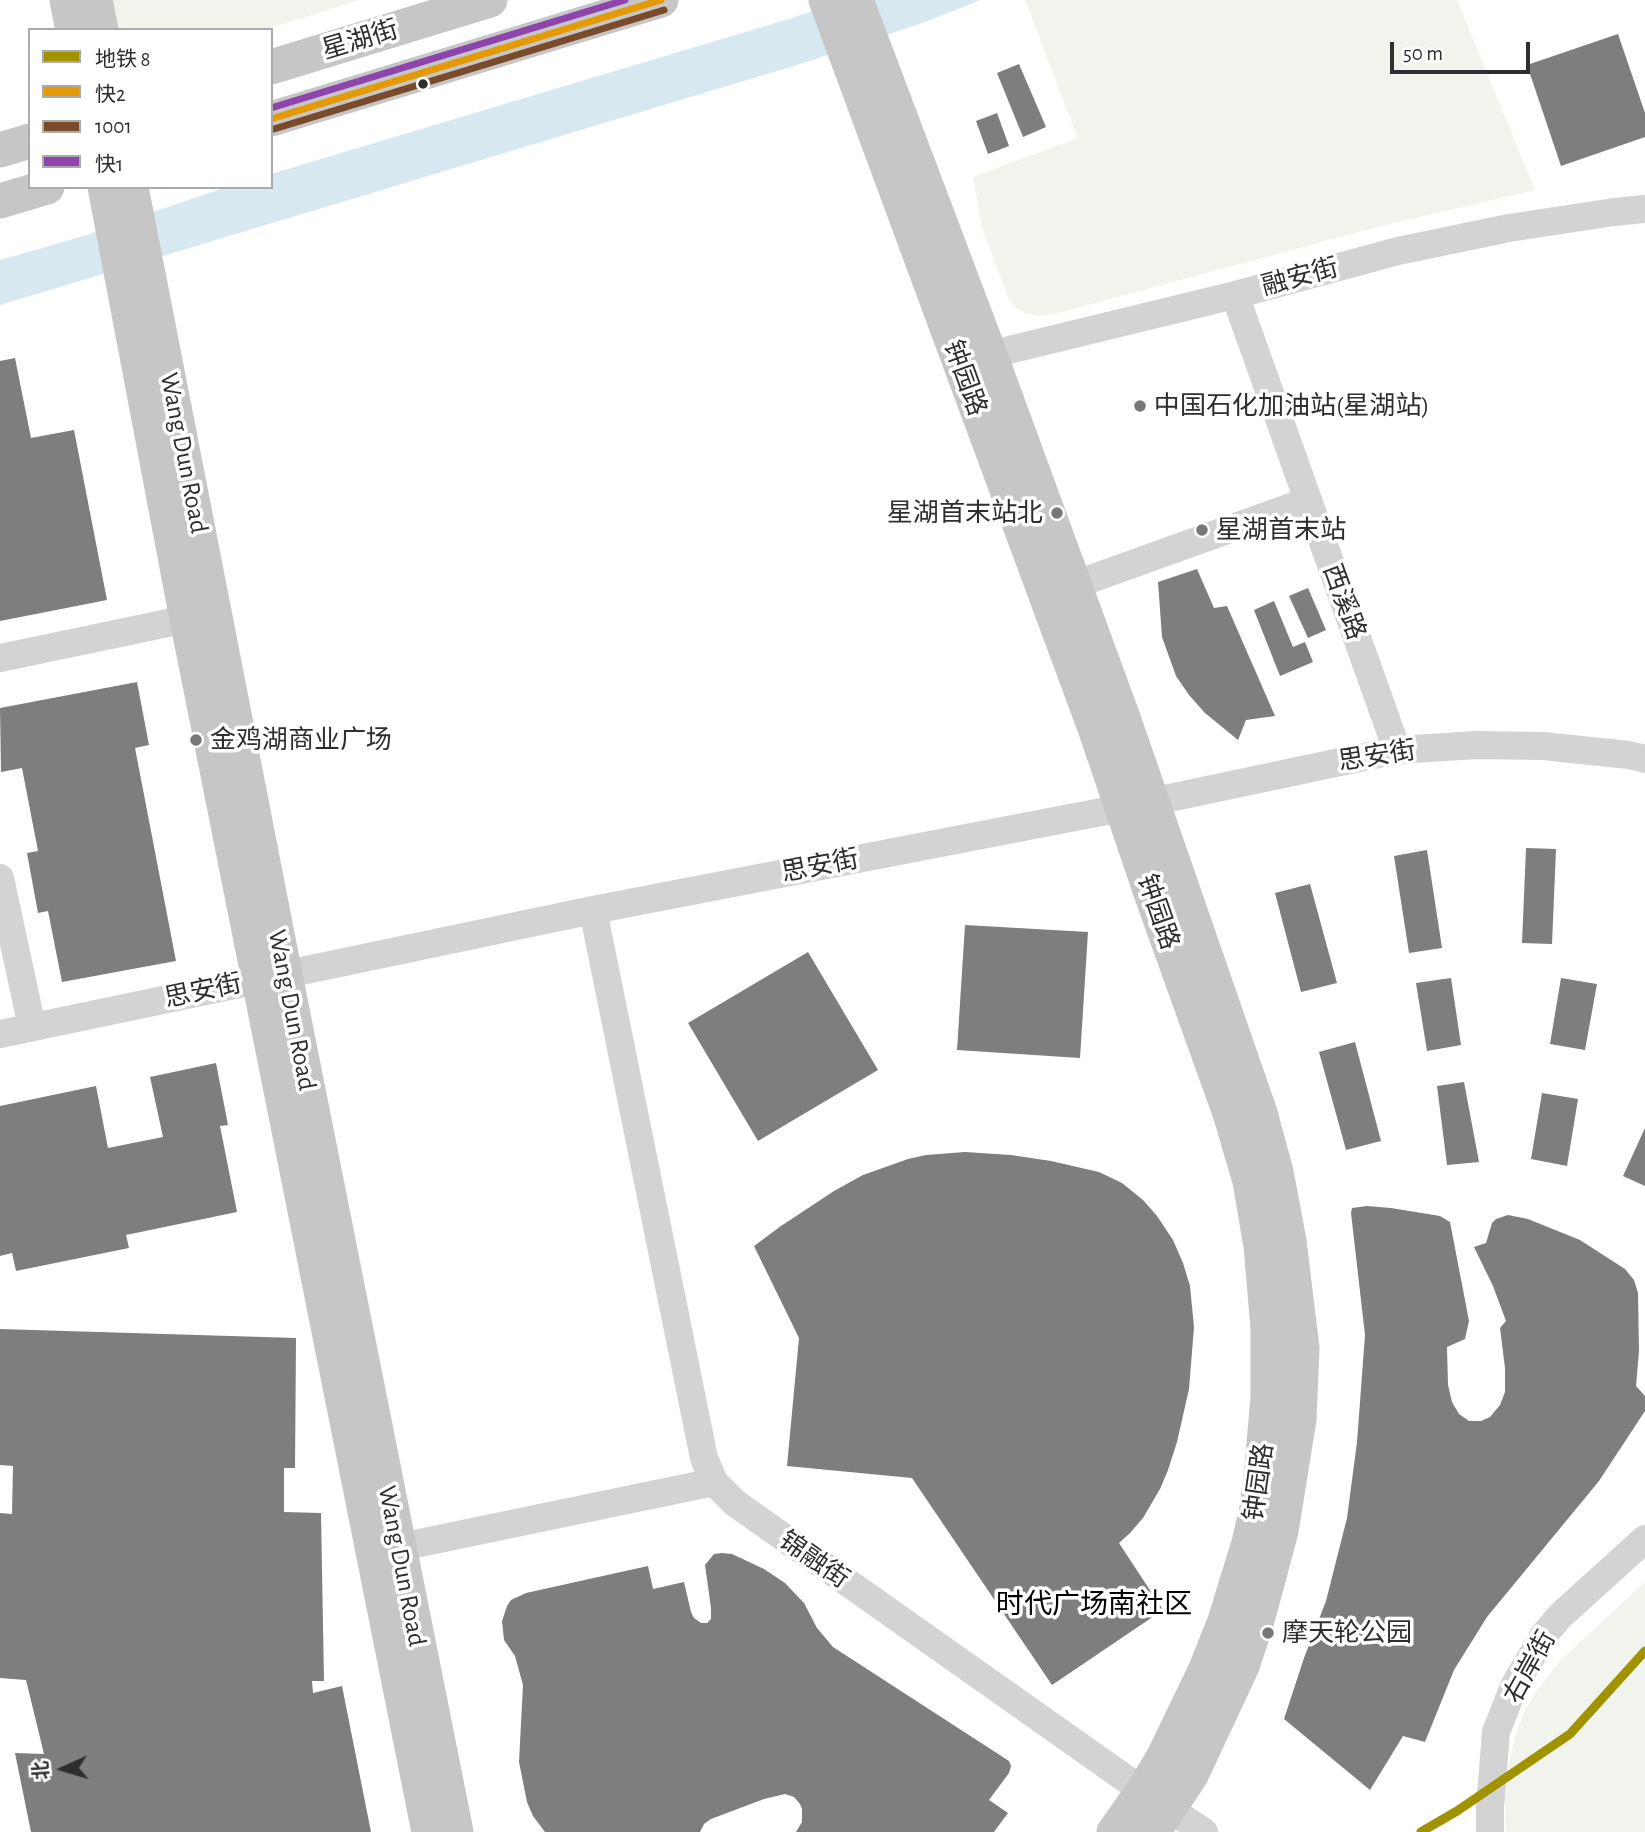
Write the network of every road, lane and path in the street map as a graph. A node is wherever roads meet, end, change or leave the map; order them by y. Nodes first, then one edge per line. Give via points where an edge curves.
1 (67, 0) edge
2 (95, 0) edge
3 (490, 0) edge
4 (662, 0) edge
5 (826, 0) edge
6 (856, 0) edge
7 (74, 28) edge
8 (101, 28) edge
9 (861, 55) junction
10 (273, 66) edge
11 (273, 119) edge
12 (28, 142) edge
13 (0, 150) edge
14 (40, 189) edge
15 (120, 199) edge
16 (0, 201) edge
17 (1645, 209) edge
18 (136, 280) junction
19 (1235, 295) junction
20 (975, 359) junction
21 (1308, 501) junction
22 (1074, 584) junction
23 (187, 619) junction
24 (0, 658) edge
25 (1397, 750) junction
26 (1645, 759) edge
27 (1137, 804) junction
28 (0, 878) edge
29 (593, 910) junction
30 (271, 977) junction
31 (32, 1027) junction
32 (0, 1034) edge
33 (714, 1482) junction
34 (1645, 1539) edge
35 (385, 1550) junction
36 (1155, 1811) edge
37 (429, 1832) edge
38 (456, 1832) edge
39 (1114, 1832) edge
40 (1204, 1832) edge
41 (1490, 1832) edge

1 - 7 main road
2 - 8 main road
3 - 10 main road, 星湖街
4 - 11 main road, 星湖街
5 - 9 main road, 钟园路
6 - 9 main road, 钟园路
9 - 20 main road, 钟园路
12 - 13 main road
14 - 16 main road
15 - 18 main road, Wang Dun Road
17 - 19 street, 融安街 via 1509,228 1410,248
18 - 23 main road, Wang Dun Road
18 - 30 main road, Wang Dun Road
19 - 20 street, 融安街
19 - 21 street, 西溪路
20 - 22 main road, 钟园路
20 - 27 main road, 钟园路 via 1095,728
21 - 22 street
21 - 25 street, 西溪路
22 - 27 main road, 钟园路
23 - 24 street
23 - 30 main road, Wang Dun Road
25 - 26 street, 思安街 via 1543,746
25 - 27 street, 思安街
27 - 29 street, 思安街
27 - 36 main road, 钟园路 via 1250,1181 1261,1246 1269,1365 1266,1429 1250,1543 1206,1669 1163,1758
28 - 31 street
29 - 30 street, 思安街
29 - 33 street via 704,1458
30 - 31 street, 思安街
30 - 35 main road, Wang Dun Road
31 - 32 street, 思安街
33 - 35 street
33 - 36 street, 锦融街 via 734,1503
34 - 41 street, 右岸街 via 1560,1616 1514,1686 1496,1732
35 - 37 main road, Wang Dun Road
35 - 38 main road, Wang Dun Road
36 - 39 main road, 钟园路
36 - 40 street, 锦融街

